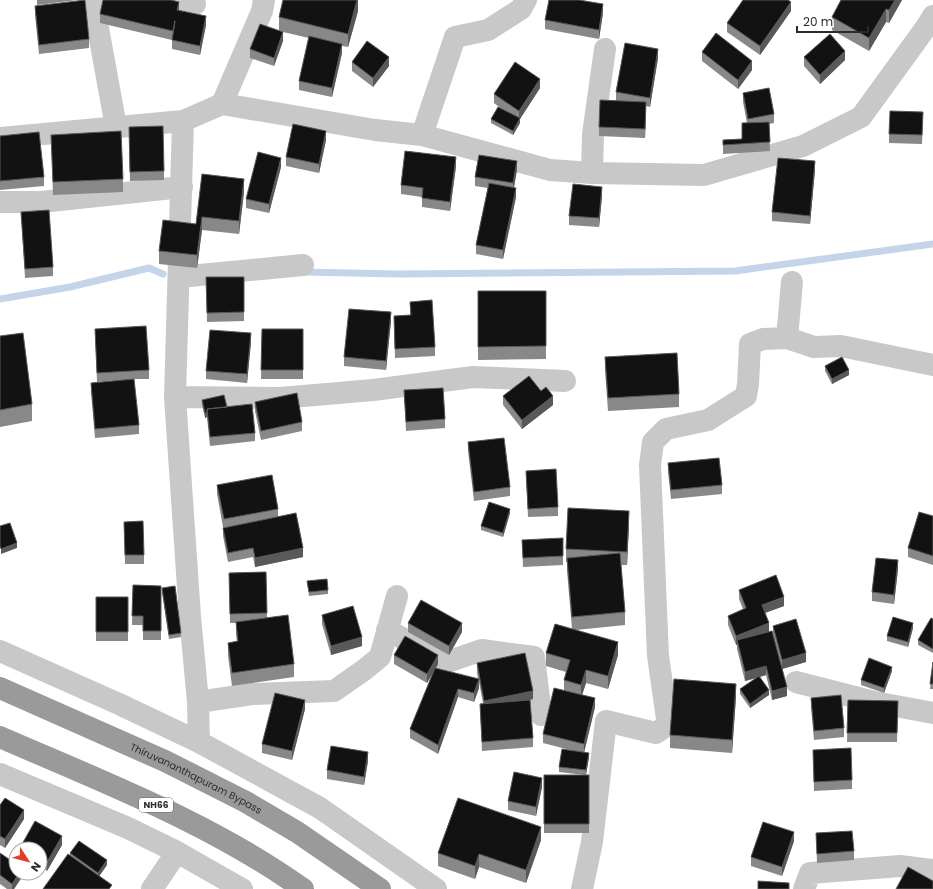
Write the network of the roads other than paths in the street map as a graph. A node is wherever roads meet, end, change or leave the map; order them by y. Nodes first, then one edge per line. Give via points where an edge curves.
1 (97, 0) edge
2 (264, 0) edge
3 (526, 0) edge
4 (933, 16) edge
5 (605, 49) dead end
6 (222, 104) junction
7 (183, 121) junction
8 (116, 127) junction
9 (422, 135) junction
10 (0, 138) edge
11 (592, 173) junction
12 (182, 187) junction
13 (0, 202) edge
14 (303, 265) dead end
15 (179, 277) junction
16 (792, 282) dead end
17 (787, 338) junction
18 (933, 365) edge
19 (565, 381) dead end
20 (174, 397) junction
21 (397, 596) dead end
22 (387, 630) junction
23 (0, 651) edge
24 (796, 682) dead end
25 (0, 688) edge
26 (198, 702) junction
27 (933, 713) edge
28 (542, 715) dead end
29 (0, 737) edge
30 (199, 742) junction
31 (0, 774) edge
32 (177, 852) junction
33 (933, 870) edge
34 (152, 889) edge
35 (242, 889) edge
36 (303, 889) edge
37 (380, 889) edge
38 (436, 889) edge
39 (582, 889) edge
40 (804, 889) edge

1 - 8 street via 96,17
2 - 6 street via 262,11
3 - 9 street via 521,10 488,30 455,37
4 - 11 street via 861,117 803,146 704,174
5 - 11 street via 593,134
6 - 7 street
6 - 9 street via 375,130
7 - 8 street
7 - 12 street
8 - 10 street
9 - 11 street via 550,170
12 - 13 street via 41,202
12 - 15 street
14 - 15 street
15 - 20 street
16 - 17 street
17 - 18 street via 814,348 841,346
17 - 39 street via 763,339 750,344 746,396 708,420 666,429 653,442 650,465 658,656 668,719 666,726 656,733 606,721 592,842
19 - 20 street via 473,377 373,390 280,398
20 - 26 street
21 - 22 street
22 - 26 street via 380,657 334,691 252,694
22 - 28 street via 447,662 482,650 534,657
23 - 30 street
24 - 27 street via 874,702
25 - 37 highway, Thiruvananthapuram Bypass via 158,758 246,802 297,832
26 - 30 street
29 - 36 highway, NH66 via 148,801 225,839
30 - 38 street via 320,808
31 - 32 street via 128,828
32 - 34 street
32 - 35 street
33 - 40 street via 900,866 810,874

